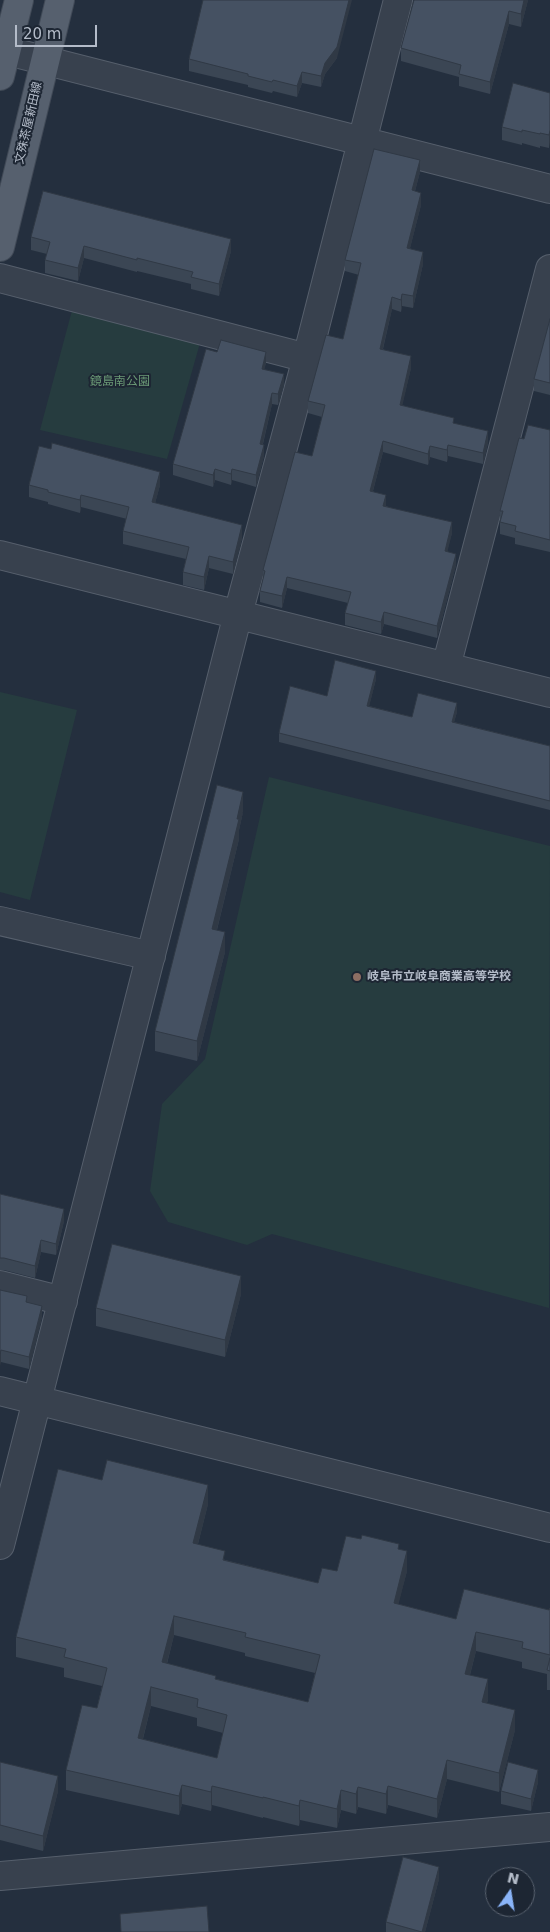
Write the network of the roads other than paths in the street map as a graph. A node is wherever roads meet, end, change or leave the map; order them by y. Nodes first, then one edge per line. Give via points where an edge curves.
1 (19, 0) edge
2 (60, 0) edge
3 (398, 0) edge
4 (2, 59) edge
5 (44, 60) junction
6 (362, 142) junction
7 (550, 189) edge
8 (0, 247) edge
9 (550, 269) edge
10 (0, 278) edge
11 (307, 358) junction
12 (0, 555) edge
13 (238, 614) junction
14 (446, 667) junction
15 (550, 693) edge
16 (0, 921) edge
17 (151, 956) junction
18 (0, 1285) edge
19 (63, 1300) junction
20 (0, 1392) edge
21 (36, 1400) junction
22 (550, 1528) edge
23 (0, 1546) edge
24 (550, 1827) edge
25 (0, 1876) edge

1 - 4 main road
2 - 5 main road, 文殊茶屋新田線
3 - 6 street
4 - 5 street
5 - 6 street
5 - 8 main road, 文殊茶屋新田線
6 - 7 street
6 - 11 street
9 - 14 street
10 - 11 street
11 - 13 street
12 - 13 street
13 - 14 street
13 - 17 street
14 - 15 street
16 - 17 street
17 - 19 street
18 - 19 street
19 - 21 street
20 - 21 street
21 - 22 street
21 - 23 street
24 - 25 street

